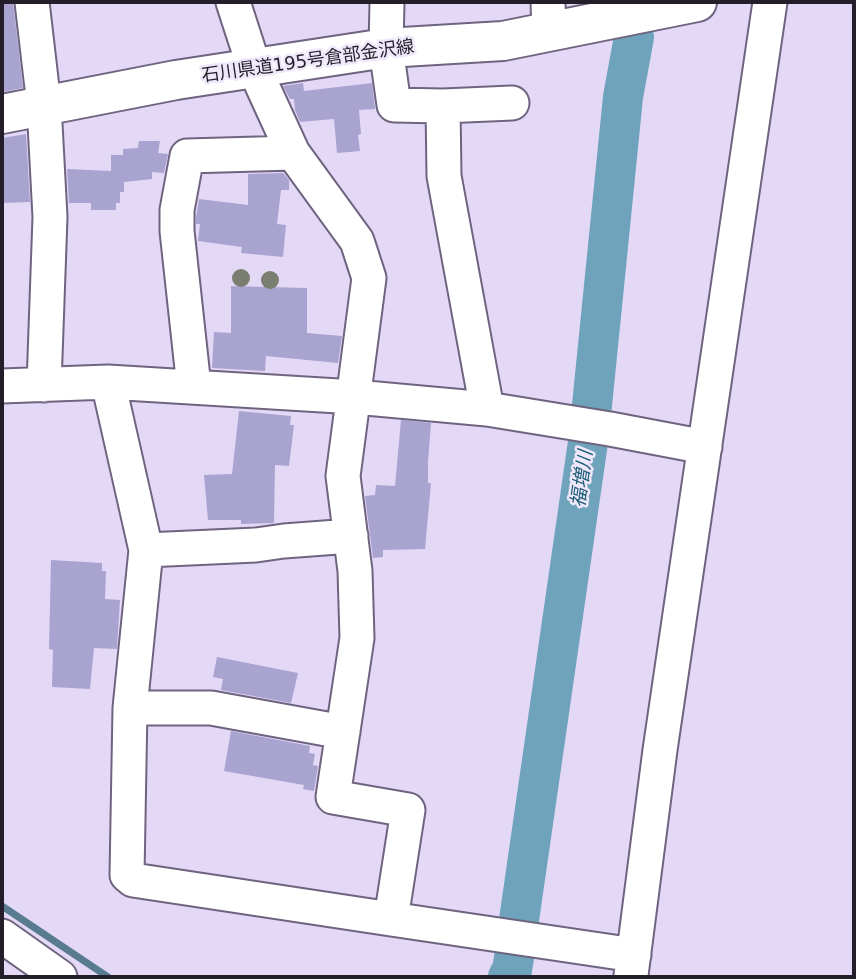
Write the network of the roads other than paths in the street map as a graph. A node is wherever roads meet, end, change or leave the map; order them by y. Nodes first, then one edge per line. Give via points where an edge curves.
1 (32, 2) edge
2 (233, 2) edge
3 (387, 2) edge
4 (697, 2) edge
5 (770, 2) edge
6 (548, 17) edge
7 (386, 48) junction
8 (255, 70) junction
9 (512, 103) dead end
10 (44, 106) junction
11 (443, 106) junction
12 (2, 114) edge
13 (293, 153) junction
14 (107, 382) junction
15 (44, 385) junction
16 (2, 386) edge
17 (194, 387) junction
18 (355, 397) junction
19 (487, 409) junction
20 (705, 447) junction
21 (351, 536) junction
22 (146, 550) junction
23 (130, 708) junction
24 (343, 732) junction
25 (391, 919) junction
26 (2, 936) edge
27 (632, 966) edge
28 (60, 977) edge

1 - 10 street
2 - 8 street
3 - 7 street
4 - 6 main road, 石川県道195号倉部金沢線
5 - 20 street
6 - 7 main road, 石川県道195号倉部金沢線 via 503,41
7 - 8 main road, 石川県道195号倉部金沢線
7 - 11 street via 394,105
8 - 10 main road, 石川県道195号倉部金沢線
8 - 13 street
9 - 11 street
10 - 12 main road, 石川県道195号倉部金沢線
10 - 15 street via 50,217
11 - 19 street via 444,176
13 - 17 street via 187,156 177,231
13 - 18 street via 357,241 369,278
14 - 15 street
14 - 17 street
14 - 22 street
15 - 16 street
17 - 18 street
18 - 19 street
18 - 21 street via 344,476
19 - 20 street
20 - 27 street
21 - 22 street
21 - 24 street via 357,638
22 - 23 street
23 - 24 street via 211,708
23 - 25 street via 127,876
24 - 25 street via 333,797 408,810
25 - 27 street
26 - 28 street

